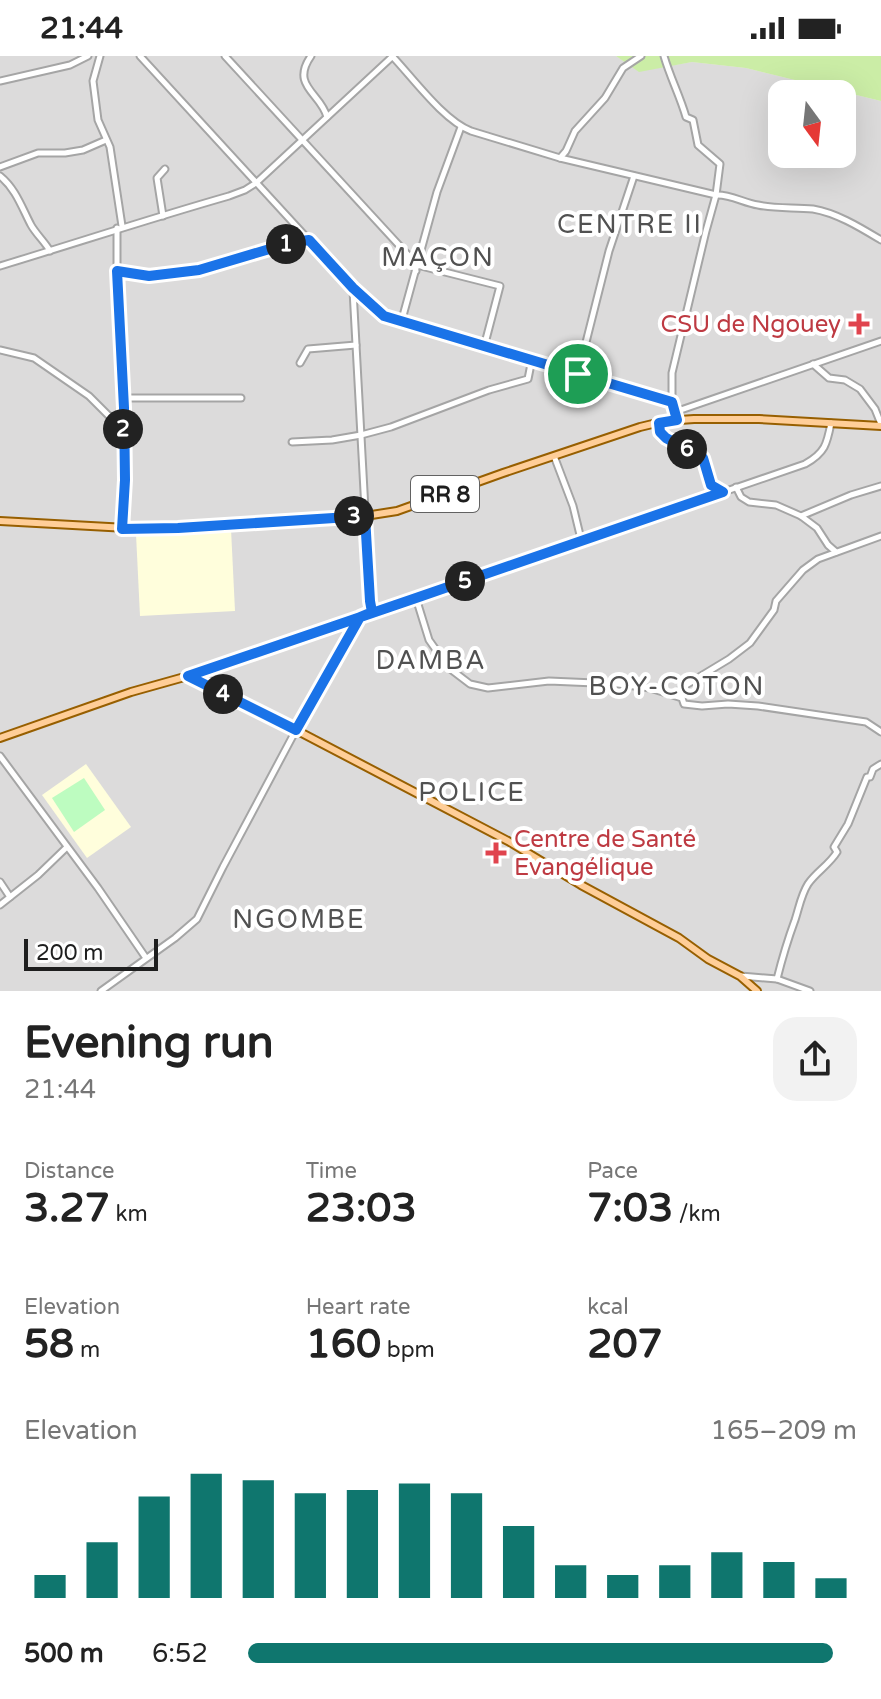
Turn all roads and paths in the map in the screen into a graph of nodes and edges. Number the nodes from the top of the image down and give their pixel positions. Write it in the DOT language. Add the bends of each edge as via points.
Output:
graph roads {
  1 [pos="88,56"];
  2 [pos="100,56"];
  3 [pos="140,56"];
  4 [pos="225,56"];
  5 [pos="311,56"];
  6 [pos="393,56"];
  7 [pos="641,56"];
  8 [pos="664,56"];
  9 [pos="0,81"];
  10 [pos="327,117"];
  11 [pos="461,127"];
  12 [pos="106,140"];
  13 [pos="302,140"];
  14 [pos="560,158"];
  15 [pos="0,167"];
  16 [pos="165,169"];
  17 [pos="0,176"];
  18 [pos="634,176"];
  19 [pos="256,183"];
  20 [pos="716,195"];
  21 [pos="163,216"];
  22 [pos="120,228"];
  23 [pos="309,240"];
  24 [pos="881,240"];
  25 [pos="50,251"];
  26 [pos="0,266"];
  27 [pos="417,268"];
  28 [pos="117,271"];
  29 [pos="353,288"];
  30 [pos="401,323"];
  31 [pos="881,341"];
  32 [pos="356,345"];
  33 [pos="484,347"];
  34 [pos="0,350"];
  35 [pos="532,359"];
  36 [pos="300,363"];
  37 [pos="813,364"];
  38 [pos="578,374"];
  39 [pos="124,398"];
  40 [pos="241,398"];
  41 [pos="672,402"];
  42 [pos="676,416"];
  43 [pos="659,423"];
  44 [pos="831,423"];
  45 [pos="123,425"];
  46 [pos="881,425"];
  47 [pos="361,435"];
  48 [pos="292,442"];
  49 [pos="554,456"];
  50 [pos="881,486"];
  51 [pos="736,487"];
  52 [pos="723,492"];
  53 [pos="365,516"];
  54 [pos="801,516"];
  55 [pos="0,521"];
  56 [pos="122,529"];
  57 [pos="881,536"];
  58 [pos="583,539"];
  59 [pos="836,552"];
  60 [pos="416,598"];
  61 [pos="372,612"];
  62 [pos="360,617"];
  63 [pos="188,676"];
  64 [pos="682,698"];
  65 [pos="296,730"];
  66 [pos="881,732"];
  67 [pos="0,738"];
  68 [pos="0,756"];
  69 [pos="881,764"];
  70 [pos="67,847"];
  71 [pos="0,882"];
  72 [pos="10,897"];
  73 [pos="0,905"];
  74 [pos="146,958"];
  75 [pos="740,976"];
  76 [pos="777,979"];
  77 [pos="101,991"];
  78 [pos="757,991"];
  79 [pos="810,991"];
  1 -- 9 [label="street"];
  2 -- 12 [label="street" via="93,81"];
  3 -- 19 [label="street"];
  4 -- 13 [label="street"];
  5 -- 10 [label="street" via="303,76"];
  6 -- 10 [label="street"];
  6 -- 11 [label="street"];
  7 -- 14 [label="street" via="623,68"];
  8 -- 20 [label="street" via="686,117 693,120 698,145 720,164"];
  10 -- 13 [label="street"];
  11 -- 14 [label="street"];
  11 -- 27 [label="street"];
  12 -- 15 [label="street" via="83,150 38,153"];
  12 -- 22 [label="street"];
  13 -- 19 [label="street"];
  13 -- 27 [label="street"];
  14 -- 18 [label="street"];
  16 -- 21 [label="street" via="157,178"];
  17 -- 25 [label="street"];
  18 -- 20 [label="street"];
  18 -- 38 [label="street"];
  19 -- 21 [label="street"];
  19 -- 23 [label="street"];
  20 -- 24 [label="street" via="816,210"];
  20 -- 41 [label="street" via="672,373"];
  21 -- 22 [label="street"];
  22 -- 25 [label="street"];
  22 -- 28 [label="street"];
  23 -- 28 [label="street" via="199,270 149,276"];
  23 -- 29 [label="street"];
  25 -- 26 [label="street"];
  27 -- 30 [label="street"];
  27 -- 33 [label="street" via="500,286"];
  28 -- 39 [label="street"];
  29 -- 30 [label="street" via="384,316"];
  29 -- 32 [label="street"];
  30 -- 33 [label="street"];
  31 -- 37 [label="street"];
  32 -- 36 [label="street" via="308,349"];
  32 -- 47 [label="street"];
  33 -- 35 [label="street"];
  34 -- 45 [label="street" via="34,358"];
  35 -- 38 [label="street"];
  35 -- 47 [label="street" via="528,379"];
  37 -- 42 [label="street"];
  37 -- 46 [label="street" via="829,378 860,389"];
  38 -- 41 [label="street"];
  39 -- 40 [label="street"];
  39 -- 45 [label="street"];
  41 -- 42 [label="street"];
  42 -- 43 [label="main road, RR 8"];
  42 -- 44 [label="main road, RR 8"];
  43 -- 49 [label="main road, RR 8"];
  43 -- 52 [label="street" via="666,438 703,458 711,485"];
  44 -- 46 [label="main road, RR 8"];
  44 -- 51 [label="street" via="827,444 813,459"];
  45 -- 56 [label="street"];
  47 -- 48 [label="street"];
  47 -- 53 [label="street"];
  49 -- 53 [label="main road, RR 8" via="397,511"];
  49 -- 58 [label="street"];
  50 -- 54 [label="street"];
  51 -- 52 [label="street"];
  51 -- 54 [label="street" via="749,502 776,505"];
  52 -- 58 [label="street"];
  53 -- 56 [label="main road, RR 8"];
  53 -- 61 [label="street"];
  54 -- 59 [label="street"];
  55 -- 56 [label="main road, RR 8"];
  57 -- 59 [label="street"];
  58 -- 60 [label="street"];
  59 -- 64 [label="street" via="803,570 750,643 681,688"];
  60 -- 61 [label="street"];
  60 -- 64 [label="street" via="429,640 449,668 470,684 618,684"];
  61 -- 62 [label="street"];
  62 -- 63 [label="street"];
  62 -- 65 [label="street"];
  63 -- 65 [label="main road"];
  63 -- 67 [label="main road"];
  64 -- 66 [label="street" via="684,704 758,706 866,722"];
  65 -- 74 [label="street" via="197,919"];
  65 -- 75 [label="main road" via="508,841"];
  68 -- 70 [label="street"];
  69 -- 76 [label="street" via="867,777 832,861 808,883"];
  70 -- 72 [label="street"];
  70 -- 74 [label="street"];
  71 -- 72 [label="street"];
  72 -- 73 [label="street"];
  74 -- 77 [label="street"];
  75 -- 76 [label="street"];
  75 -- 78 [label="main road"];
  76 -- 79 [label="street"];
}
